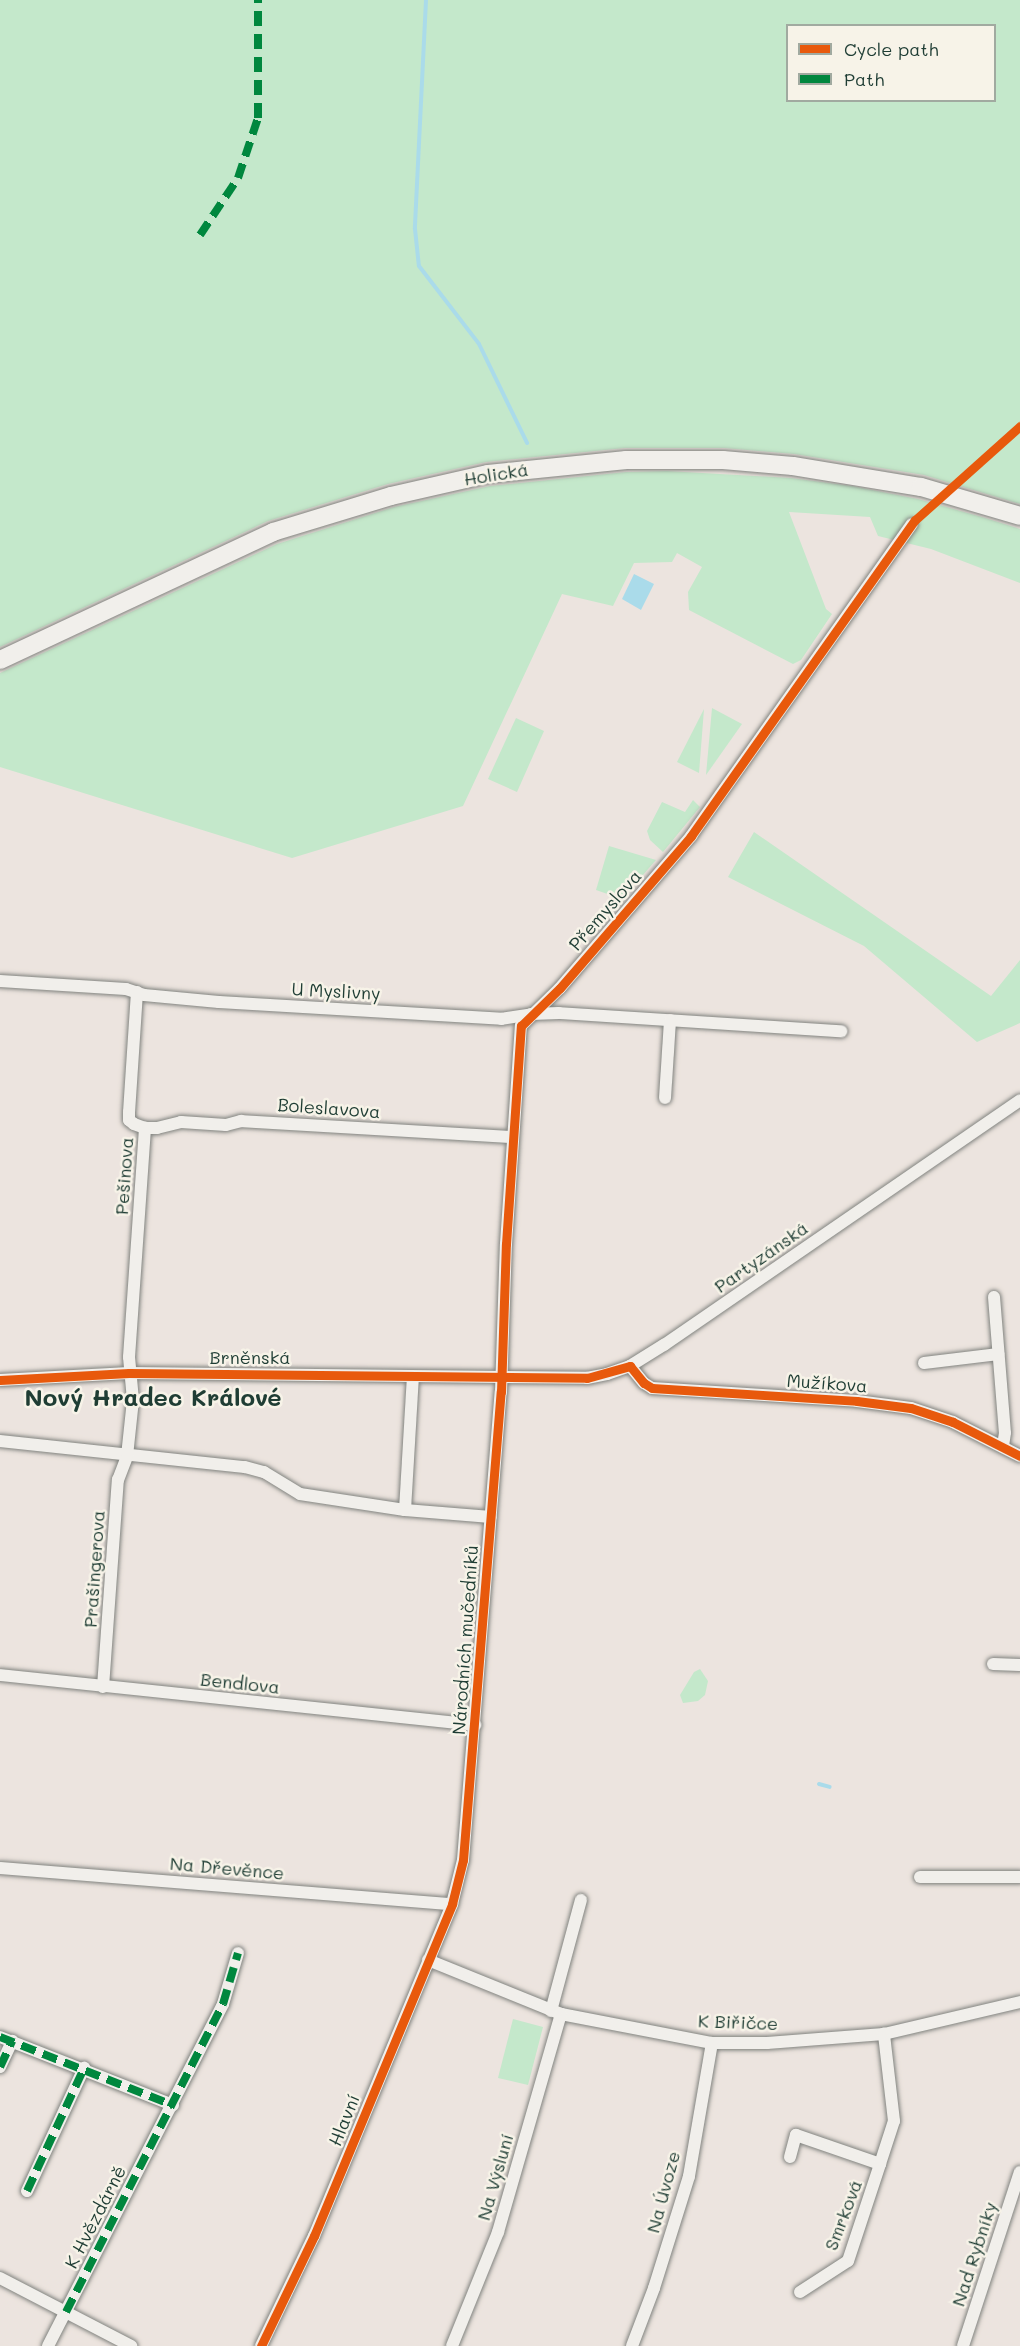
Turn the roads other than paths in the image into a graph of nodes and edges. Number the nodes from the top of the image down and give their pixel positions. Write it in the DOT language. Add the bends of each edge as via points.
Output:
graph roads {
  1 [pos="1020,516"];
  2 [pos="912,524"];
  3 [pos="0,660"];
  4 [pos="0,981"];
  5 [pos="137,992"];
  6 [pos="531,1014"];
  7 [pos="670,1020"];
  8 [pos="841,1031"];
  9 [pos="665,1098"];
  10 [pos="1020,1100"];
  11 [pos="145,1128"];
  12 [pos="513,1137"];
  13 [pos="994,1297"];
  14 [pos="998,1354"];
  15 [pos="924,1363"];
  16 [pos="630,1366"];
  17 [pos="129,1372"];
  18 [pos="413,1377"];
  19 [pos="500,1377"];
  20 [pos="0,1380"];
  21 [pos="0,1441"];
  22 [pos="1003,1446"];
  23 [pos="127,1456"];
  24 [pos="1020,1456"];
  25 [pos="405,1510"];
  26 [pos="491,1517"];
  27 [pos="993,1664"];
  28 [pos="1020,1665"];
  29 [pos="0,1675"];
  30 [pos="103,1687"];
  31 [pos="476,1725"];
  32 [pos="0,1868"];
  33 [pos="920,1877"];
  34 [pos="1020,1877"];
  35 [pos="581,1900"];
  36 [pos="452,1904"];
  37 [pos="238,1953"];
  38 [pos="428,1960"];
  39 [pos="1020,2002"];
  40 [pos="556,2013"];
  41 [pos="884,2034"];
  42 [pos="0,2037"];
  43 [pos="12,2041"];
  44 [pos="712,2043"];
  45 [pos="0,2067"];
  46 [pos="84,2068"];
  47 [pos="173,2105"];
  48 [pos="790,2157"];
  49 [pos="880,2164"];
  50 [pos="1020,2172"];
  51 [pos="27,2191"];
  52 [pos="0,2278"];
  53 [pos="800,2292"];
  54 [pos="66,2312"];
  55 [pos="48,2346"];
  56 [pos="131,2346"];
  57 [pos="261,2346"];
  58 [pos="452,2346"];
  59 [pos="632,2346"];
  60 [pos="963,2346"];
  1 -- 3 [label="main road, Holická" via="921,487 793,466 735,461 626,460 488,474 391,496 273,532"];
  2 -- 6 [label="street, Přemyslova" via="692,836 560,988"];
  4 -- 5 [label="street, U Myslivny"];
  5 -- 6 [label="street, U Myslivny" via="219,1002 501,1019"];
  5 -- 11 [label="street, Pešinova" via="129,1120"];
  6 -- 7 [label="street, U Myslivny"];
  6 -- 12 [label="street, Přemyslova" via="521,1026 519,1036"];
  7 -- 8 [label="street, U Myslivny"];
  7 -- 9 [label="street"];
  10 -- 16 [label="street, Partyzánská"];
  11 -- 12 [label="street, Boleslavova" via="181,1122 226,1125 241,1121"];
  11 -- 17 [label="street, Pešinova"];
  12 -- 19 [label="street, Přemyslova"];
  13 -- 14 [label="street"];
  14 -- 15 [label="street"];
  14 -- 22 [label="street"];
  16 -- 19 [label="street, Partyzánská" via="587,1378"];
  16 -- 22 [label="street, Mužíkova" via="652,1388 911,1408 953,1422"];
  17 -- 18 [label="street, Brněnská"];
  17 -- 20 [label="street, Brněnská"];
  17 -- 23 [label="street, Pešinova" via="133,1400"];
  18 -- 19 [label="street, Brněnská"];
  18 -- 25 [label="street"];
  19 -- 26 [label="street, Národních mučedníků"];
  21 -- 23 [label="street"];
  22 -- 24 [label="street, Mužíkova"];
  23 -- 25 [label="street" via="245,1467 264,1472 300,1494"];
  23 -- 30 [label="street, Prašingerova" via="118,1480"];
  25 -- 26 [label="street"];
  26 -- 31 [label="street, Národních mučedníků"];
  27 -- 28 [label="street"];
  29 -- 30 [label="street, Bendlova"];
  30 -- 31 [label="street, Bendlova"];
  31 -- 36 [label="street, Národních mučedníků" via="463,1860"];
  32 -- 36 [label="street, Na Dřevěnce"];
  33 -- 34 [label="street"];
  35 -- 40 [label="street, Na Výsluní"];
  36 -- 38 [label="street, Hlavní"];
  37 -- 47 [label="street, K Hvězdárně" via="223,2004"];
  38 -- 40 [label="street, K Biřičce"];
  38 -- 57 [label="street, Hlavní" via="314,2236"];
  39 -- 41 [label="street, K Biřičce"];
  40 -- 44 [label="street, K Biřičce"];
  40 -- 58 [label="street, Na Výsluní" via="498,2232"];
  41 -- 44 [label="street, K Biřičce"];
  41 -- 49 [label="street, Smrková" via="894,2121"];
  42 -- 43 [label="street"];
  43 -- 45 [label="street"];
  43 -- 46 [label="street"];
  44 -- 59 [label="street, Na Úvoze" via="689,2176"];
  46 -- 47 [label="street"];
  46 -- 51 [label="street"];
  47 -- 54 [label="street, K Hvězdárně"];
  48 -- 49 [label="street, Smrková" via="796,2135"];
  49 -- 53 [label="street, Smrková" via="848,2261"];
  50 -- 60 [label="street, Nad Rybníky"];
  52 -- 54 [label="street"];
  54 -- 55 [label="street, K Hvězdárně"];
  54 -- 56 [label="street"];
}
